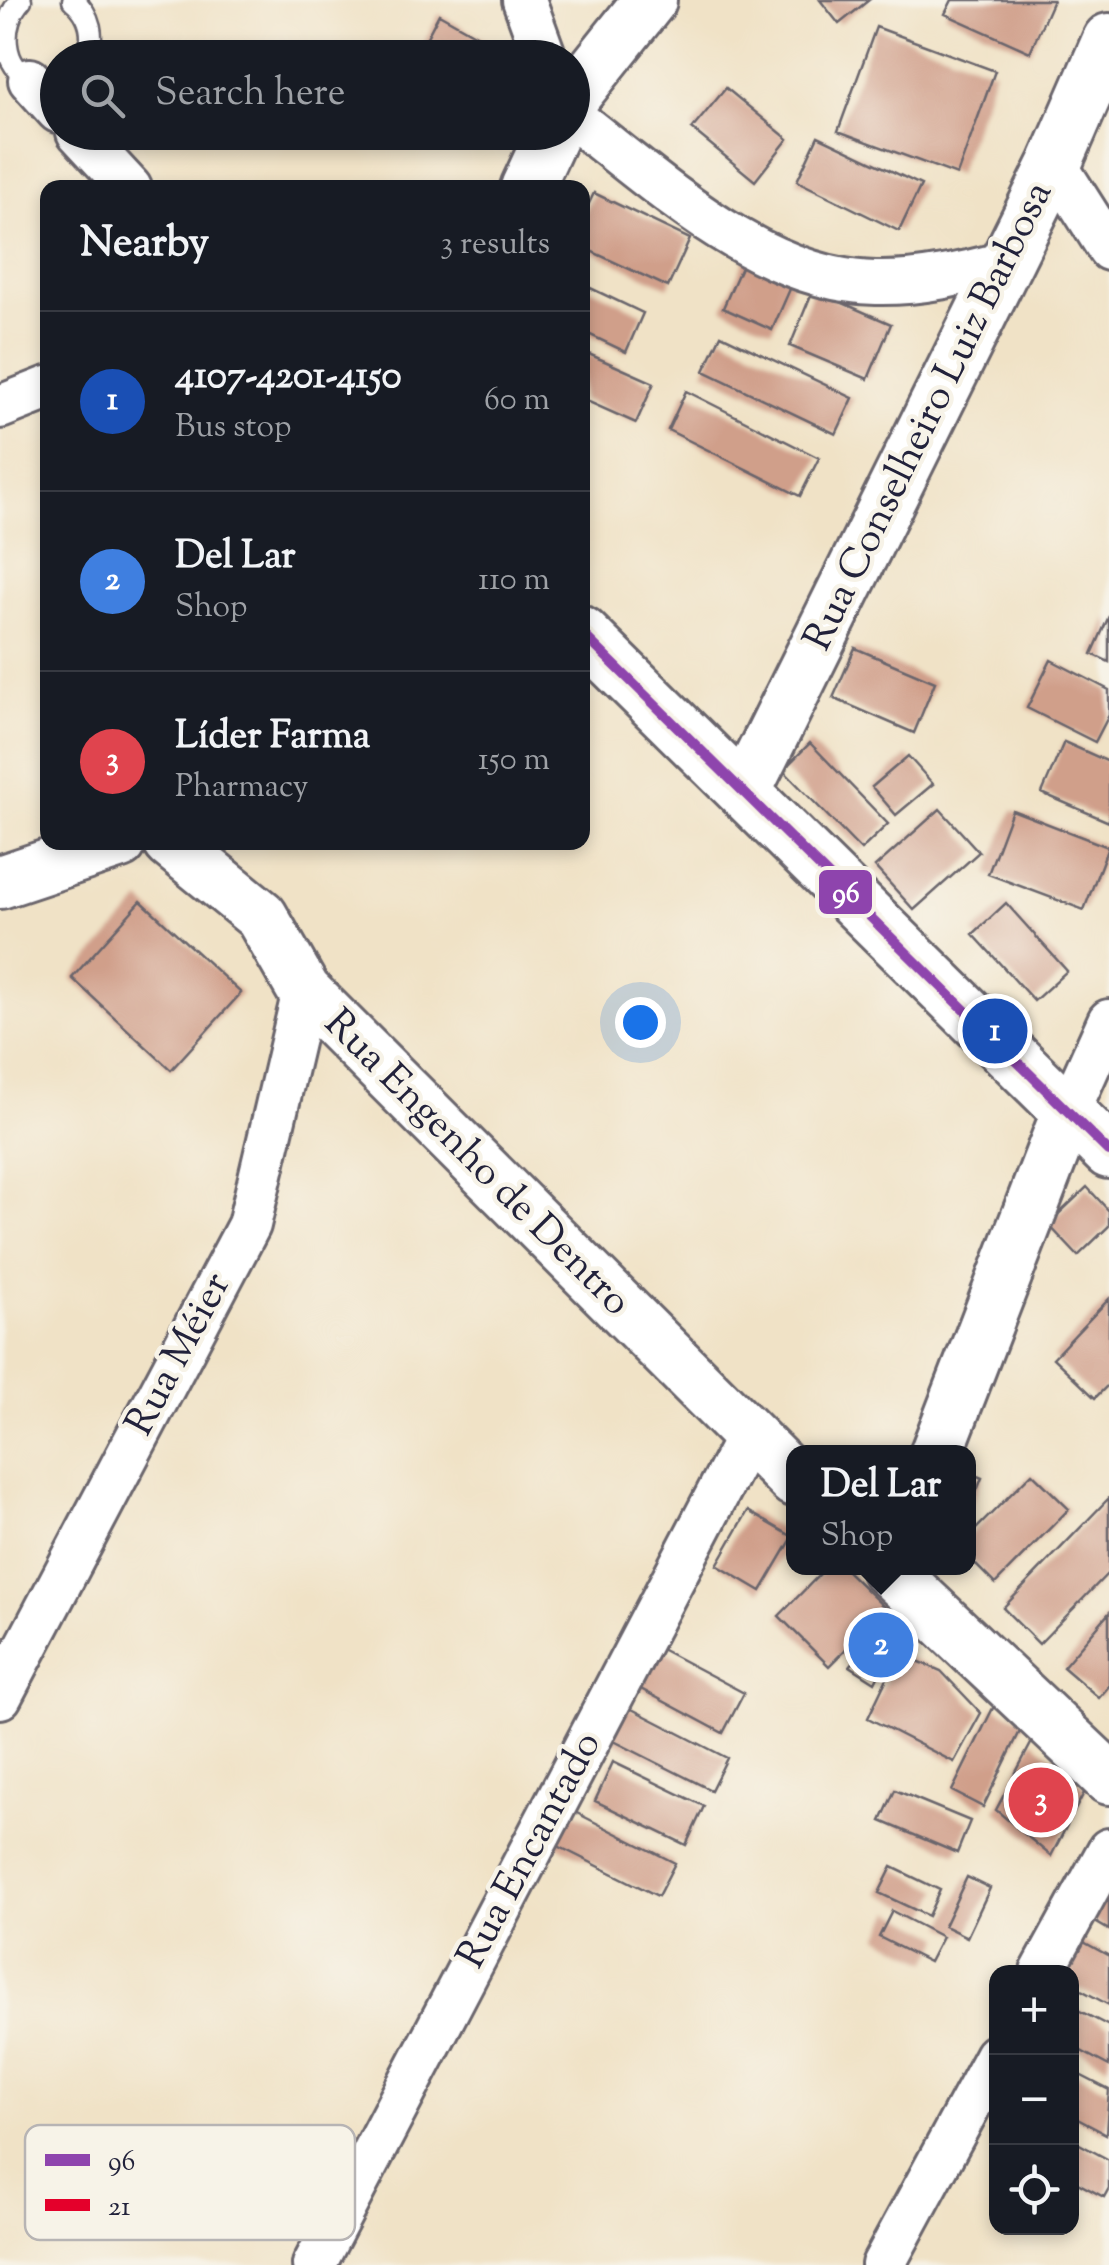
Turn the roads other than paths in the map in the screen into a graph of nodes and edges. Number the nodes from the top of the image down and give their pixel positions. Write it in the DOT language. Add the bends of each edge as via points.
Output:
graph roads {
  1 [pos="21,0"];
  2 [pos="72,0"];
  3 [pos="524,0"];
  4 [pos="650,0"];
  5 [pos="2,20"];
  6 [pos="91,40"];
  7 [pos="538,40"];
  8 [pos="1109,40"];
  9 [pos="590,75"];
  10 [pos="40,91"];
  11 [pos="590,131"];
  12 [pos="96,150"];
  13 [pos="545,150"];
  14 [pos="1055,164"];
  15 [pos="123,180"];
  16 [pos="531,180"];
  17 [pos="1109,249"];
  18 [pos="1004,263"];
  19 [pos="40,391"];
  20 [pos="0,407"];
  21 [pos="590,641"];
  22 [pos="744,792"];
  23 [pos="96,850"];
  24 [pos="192,850"];
  25 [pos="226,862"];
  26 [pos="0,882"];
  27 [pos="304,991"];
  28 [pos="1109,1021"];
  29 [pos="1069,1110"];
  30 [pos="1109,1152"];
  31 [pos="748,1436"];
  32 [pos="940,1445"];
  33 [pos="786,1472"];
  34 [pos="896,1575"];
  35 [pos="0,1697"];
  36 [pos="1109,1778"];
  37 [pos="1109,1850"];
  38 [pos="1046,1965"];
  39 [pos="989,2069"];
  40 [pos="355,2187"];
  41 [pos="327,2240"];
  42 [pos="314,2265"];
  43 [pos="883,2265"];
  1 -- 5 [label="lane"];
  2 -- 6 [label="lane" via="88,18"];
  3 -- 7 [label="street"];
  4 -- 9 [label="street"];
  5 -- 10 [label="lane" via="5,55"];
  8 -- 14 [label="street, Rua Conselheiro Luiz Barbosa"];
  11 -- 18 [label="street" via="715,228 769,255 873,284 932,281"];
  12 -- 15 [label="street"];
  13 -- 16 [label="street"];
  14 -- 17 [label="street"];
  14 -- 18 [label="street, Rua Conselheiro Luiz Barbosa"];
  18 -- 22 [label="street, Rua Conselheiro Luiz Barbosa"];
  19 -- 20 [label="street"];
  21 -- 22 [label="street"];
  22 -- 29 [label="street"];
  23 -- 26 [label="street"];
  24 -- 25 [label="street, Rua Engenho de Dentro"];
  25 -- 27 [label="street, Rua Engenho de Dentro"];
  27 -- 31 [label="street, Rua Engenho de Dentro"];
  27 -- 35 [label="street, Rua Méier" via="248,1225"];
  28 -- 29 [label="street"];
  29 -- 30 [label="street"];
  29 -- 32 [label="street"];
  31 -- 33 [label="street, Rua Engenho de Dentro"];
  31 -- 40 [label="street, Rua Encantado"];
  34 -- 36 [label="street"];
  37 -- 38 [label="street"];
  39 -- 43 [label="street"];
  41 -- 42 [label="street, Rua Encantado"];
}
